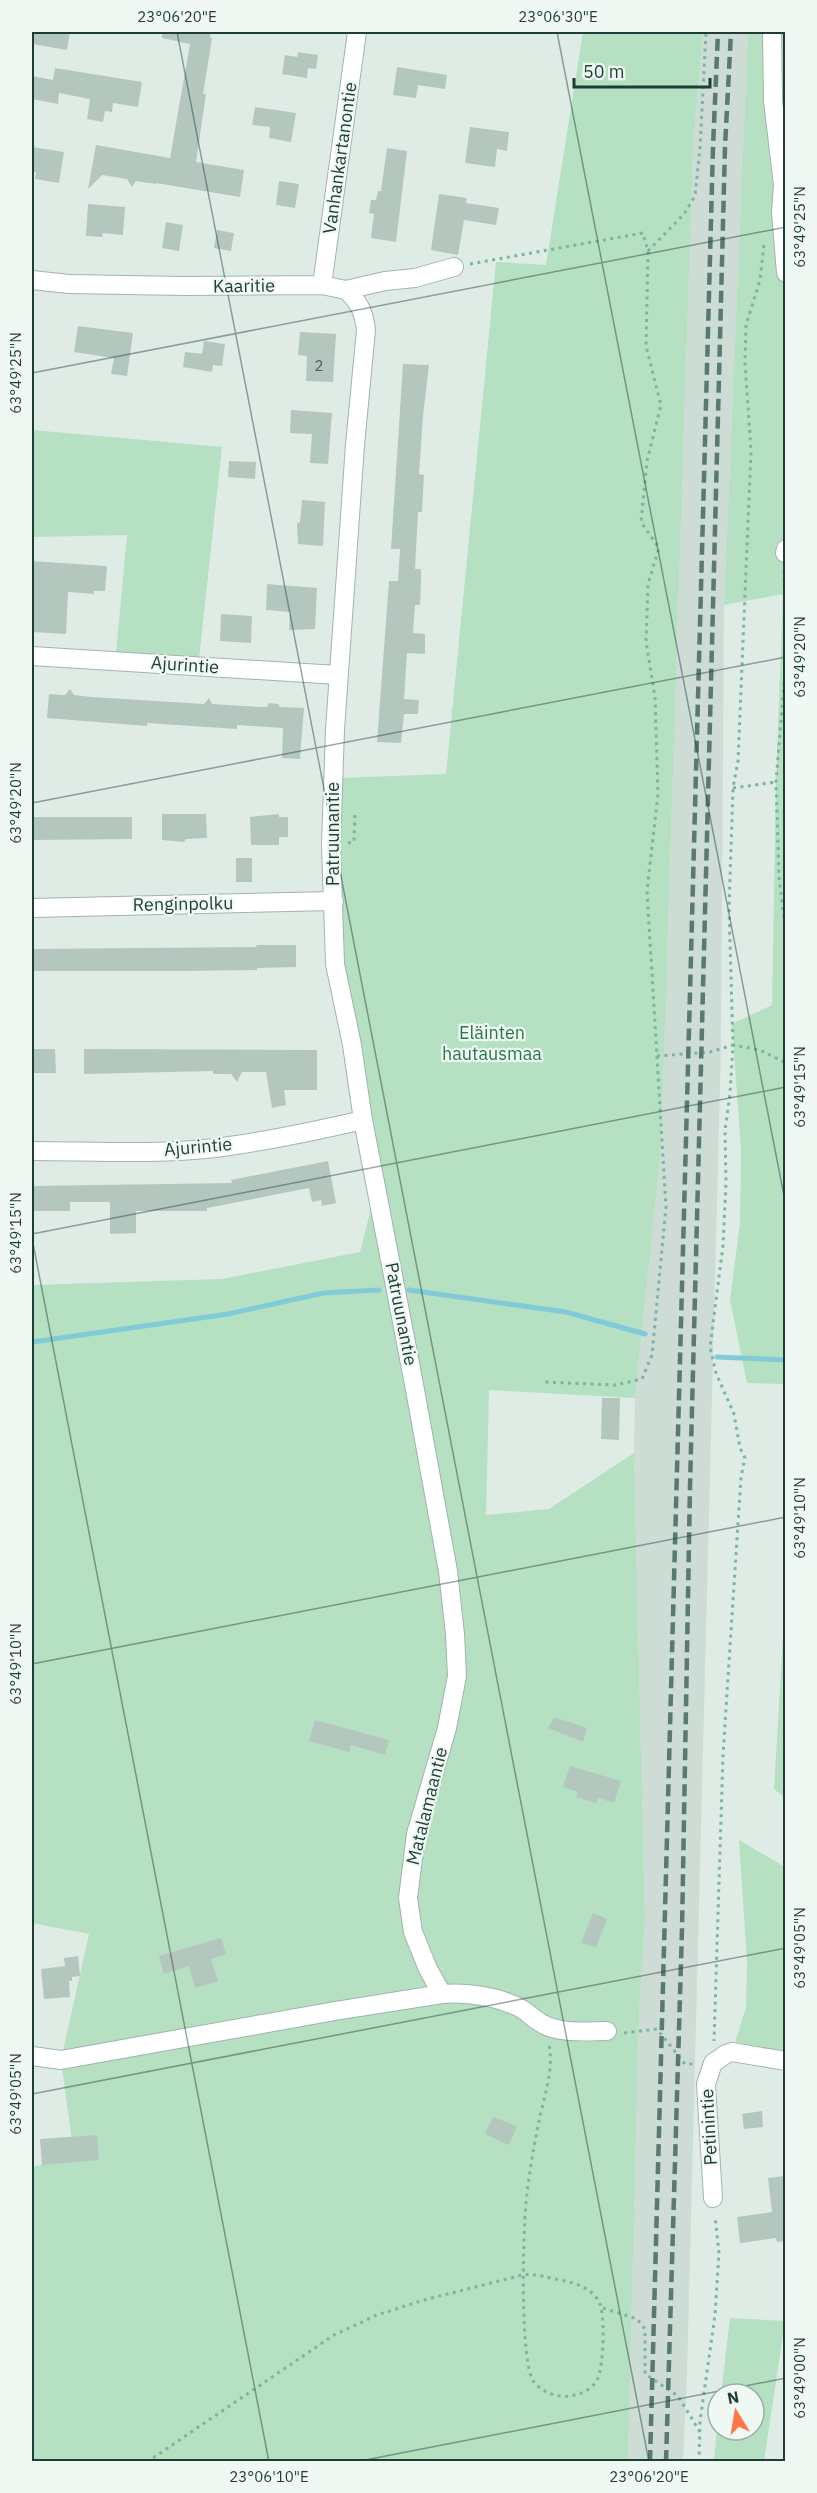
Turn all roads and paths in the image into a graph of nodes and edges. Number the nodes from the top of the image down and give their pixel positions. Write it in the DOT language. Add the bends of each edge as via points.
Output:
graph roads {
  1 [pos="357,32"];
  2 [pos="706,32"];
  3 [pos="772,32"];
  4 [pos="765,237"];
  5 [pos="648,251"];
  6 [pos="454,267"];
  7 [pos="786,273"];
  8 [pos="32,280"];
  9 [pos="322,285"];
  10 [pos="346,290"];
  11 [pos="785,551"];
  12 [pos="784,593"];
  13 [pos="32,656"];
  14 [pos="338,675"];
  15 [pos="776,782"];
  16 [pos="733,788"];
  17 [pos="334,901"];
  18 [pos="32,908"];
  19 [pos="786,934"];
  20 [pos="733,1045"];
  21 [pos="657,1056"];
  22 [pos="786,1063"];
  23 [pos="363,1120"];
  24 [pos="32,1151"];
  25 [pos="413,1378"];
  26 [pos="543,1382"];
  27 [pos="442,1994"];
  28 [pos="543,2025"];
  29 [pos="613,2032"];
  30 [pos="32,2056"];
  31 [pos="716,2060"];
  32 [pos="786,2061"];
  33 [pos="713,2198"];
  34 [pos="525,2273"];
  35 [pos="603,2308"];
  36 [pos="700,2432"];
  37 [pos="147,2462"];
  38 [pos="699,2462"];
  1 -- 9 [label="street, Vanhankartanontie"];
  2 -- 5 [label="path" via="695,196 684,214"];
  3 -- 7 [label="street" via="772,100 783,185"];
  4 -- 16 [label="path" via="760,280 746,325 750,492 738,761"];
  5 -- 6 [label="path" via="643,233"];
  5 -- 21 [label="path" via="646,346 661,405 647,461 641,522 658,548 648,584 646,642 655,697 658,794 647,891"];
  6 -- 10 [label="street, Kaaritie"];
  8 -- 9 [label="street, Kaaritie" via="184,286"];
  9 -- 10 [label="street, Kaaritie"];
  10 -- 14 [label="street, Patruunantie" via="357,299 365,315 366,330"];
  11 -- 12 [label="path"];
  12 -- 15 [label="path" via="784,673"];
  13 -- 14 [label="street, Ajurintie"];
  14 -- 17 [label="street, Patruunantie"];
  15 -- 16 [label="path"];
  15 -- 19 [label="path" via="779,877"];
  16 -- 20 [label="path" via="729,948"];
  17 -- 18 [label="street, Renginpolku"];
  17 -- 23 [label="street, Patruunantie" via="335,964"];
  20 -- 21 [label="path" via="710,1052"];
  20 -- 22 [label="path" via="760,1050"];
  20 -- 31 [label="path" via="725,1130 723,1246 710,1347 745,1458 723,1755"];
  21 -- 26 [label="path" via="666,1207 652,1355 642,1379 615,1385"];
  23 -- 24 [label="street, Ajurintie" via="214,1148"];
  23 -- 25 [label="street, Patruunantie"];
  25 -- 27 [label="street, Matalamaantie" via="456,1634 457,1676 447,1728 416,1834 408,1898 413,1932"];
  27 -- 28 [label="street" via="495,1999 516,2006"];
  27 -- 30 [label="street" via="61,2060"];
  28 -- 29 [label="street" via="576,2032"];
  28 -- 34 [label="path" via="550,2049 549,2078 526,2196"];
  29 -- 31 [label="path" via="657,2029 685,2064"];
  31 -- 32 [label="street" via="732,2052"];
  31 -- 33 [label="street, Petinintie" via="706,2084"];
  33 -- 36 [label="path" via="719,2253 716,2315"];
  34 -- 35 [label="path" via="570,2281 587,2289"];
  34 -- 35 [label="path" via="529,2370 534,2383 547,2392 573,2396 588,2390 597,2380"];
  34 -- 37 [label="path" via="377,2315 334,2335"];
  35 -- 36 [label="path" via="637,2319 645,2329 645,2374 678,2396"];
  36 -- 38 [label="path"];
}
